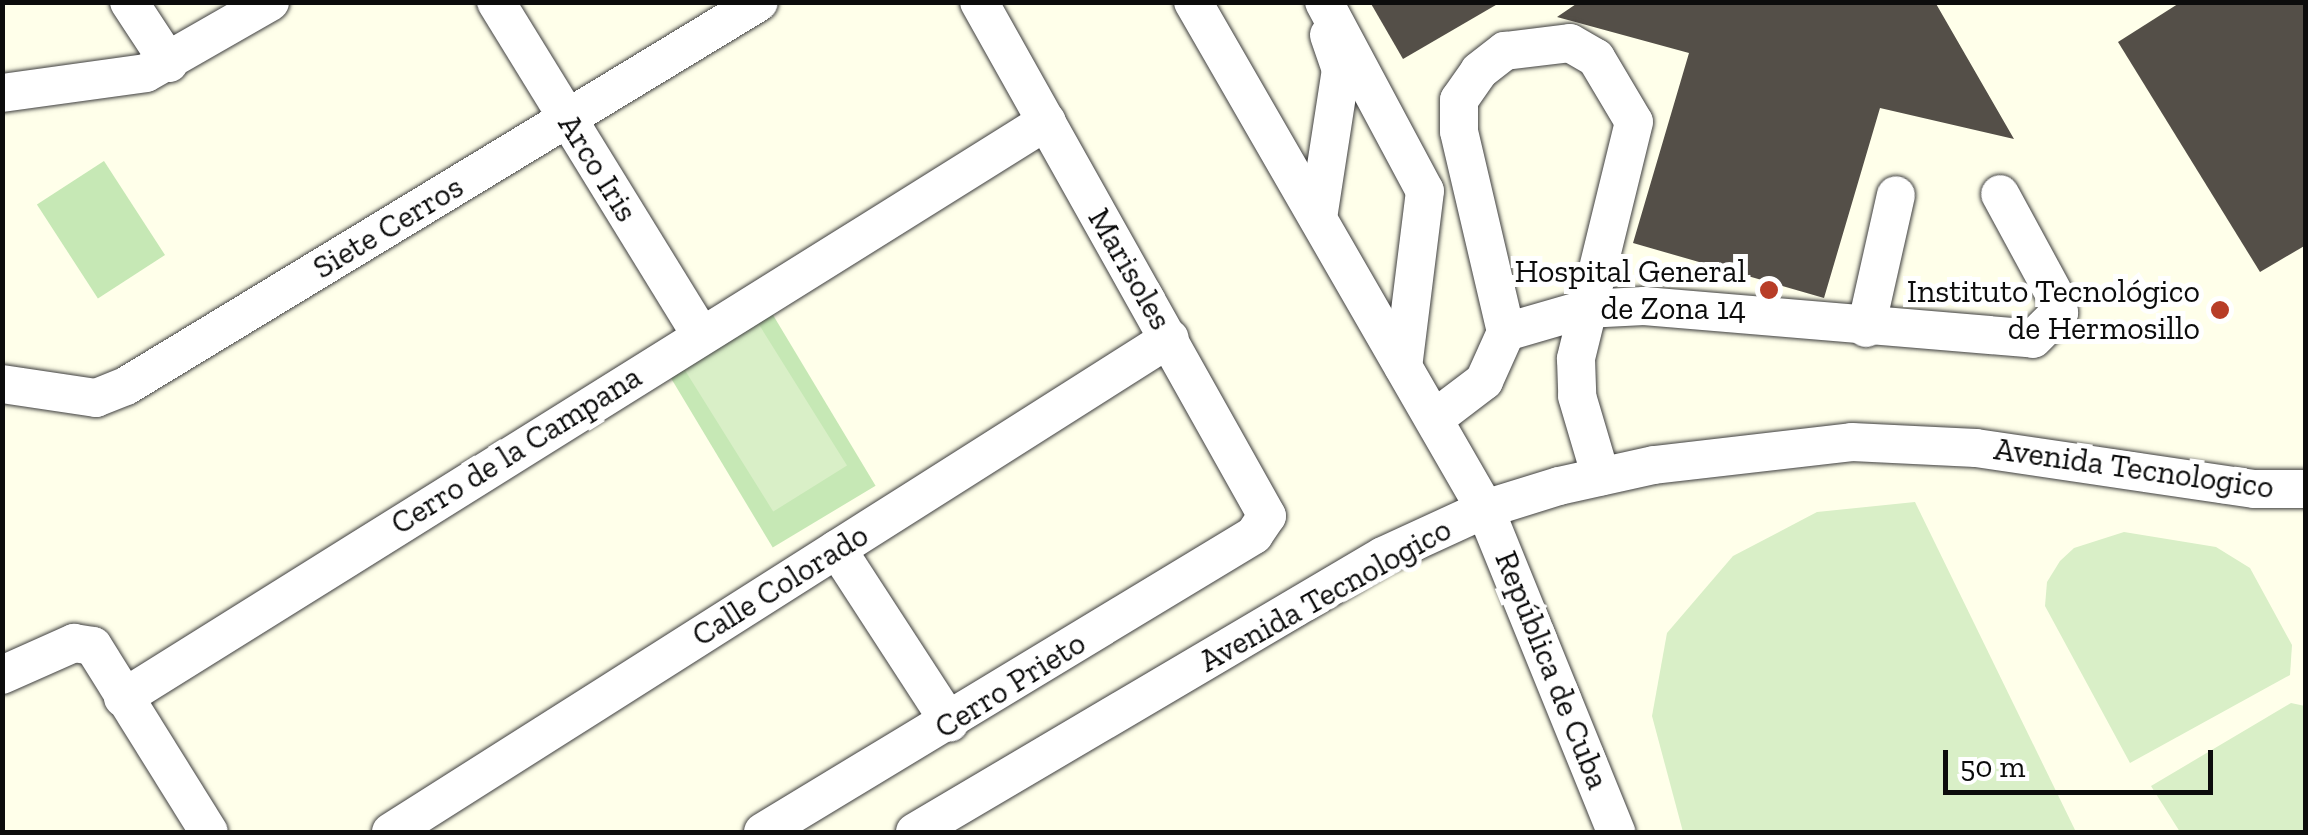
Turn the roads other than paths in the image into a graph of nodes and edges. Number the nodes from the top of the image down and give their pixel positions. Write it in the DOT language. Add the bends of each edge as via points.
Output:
graph roads {
  1 [pos="128,2"];
  2 [pos="270,2"];
  3 [pos="496,2"];
  4 [pos="759,2"];
  5 [pos="979,2"];
  6 [pos="1193,2"];
  7 [pos="1311,2"];
  8 [pos="1324,2"];
  9 [pos="169,63"];
  10 [pos="2,94"];
  11 [pos="568,119"];
  12 [pos="1047,122"];
  13 [pos="2000,194"];
  14 [pos="1896,195"];
  15 [pos="1318,218"];
  16 [pos="1585,310"];
  17 [pos="1866,328"];
  18 [pos="1506,332"];
  19 [pos="700,333"];
  20 [pos="1170,338"];
  21 [pos="1404,367"];
  22 [pos="2,384"];
  23 [pos="1434,419"];
  24 [pos="1601,477"];
  25 [pos="2306,489"];
  26 [pos="1486,509"];
  27 [pos="1254,535"];
  28 [pos="837,548"];
  29 [pos="2,676"];
  30 [pos="123,698"];
  31 [pos="950,723"];
  32 [pos="209,832"];
  33 [pos="392,832"];
  34 [pos="764,832"];
  35 [pos="915,832"];
  36 [pos="1616,832"];
  1 -- 9 [label="street"];
  2 -- 9 [label="street"];
  3 -- 11 [label="street, Arco Iris"];
  4 -- 11 [label="street, Siete Cerros"];
  5 -- 12 [label="street, Marisoles"];
  6 -- 15 [label="street, República de Cuba"];
  7 -- 15 [label="street" via="1341,70"];
  8 -- 21 [label="street" via="1425,190"];
  9 -- 10 [label="street" via="124,80"];
  11 -- 19 [label="street, Arco Iris"];
  11 -- 22 [label="street, Siete Cerros" via="126,386 96,398"];
  12 -- 19 [label="street, Cerro de la Campana"];
  12 -- 20 [label="street, Marisoles"];
  13 -- 17 [label="street" via="2056,297 2059,314 2050,328 2011,340"];
  14 -- 17 [label="street"];
  15 -- 21 [label="street, República de Cuba"];
  16 -- 17 [label="street" via="1644,306"];
  16 -- 18 [label="street"];
  16 -- 18 [label="street" via="1631,154 1634,122 1596,58 1570,43 1537,42 1506,51 1479,71 1459,100 1458,131"];
  16 -- 24 [label="street" via="1577,396"];
  18 -- 23 [label="street" via="1484,382"];
  19 -- 30 [label="street, Cerro de la Campana"];
  20 -- 27 [label="street, Marisoles" via="1260,494 1267,516"];
  20 -- 28 [label="street, Calle Colorado"];
  21 -- 23 [label="street, República de Cuba"];
  23 -- 26 [label="street, República de Cuba"];
  24 -- 25 [label="street, Avenida Tecnologico" via="1852,442 1976,448 2254,490"];
  24 -- 26 [label="street, Avenida Tecnologico"];
  26 -- 35 [label="street, Avenida Tecnologico" via="1383,556"];
  26 -- 36 [label="street, República de Cuba"];
  27 -- 31 [label="street, Cerro Prieto"];
  28 -- 31 [label="street"];
  28 -- 33 [label="street, Calle Colorado"];
  29 -- 30 [label="street" via="83,641"];
  30 -- 32 [label="street"];
  31 -- 34 [label="street, Cerro Prieto"];
}
